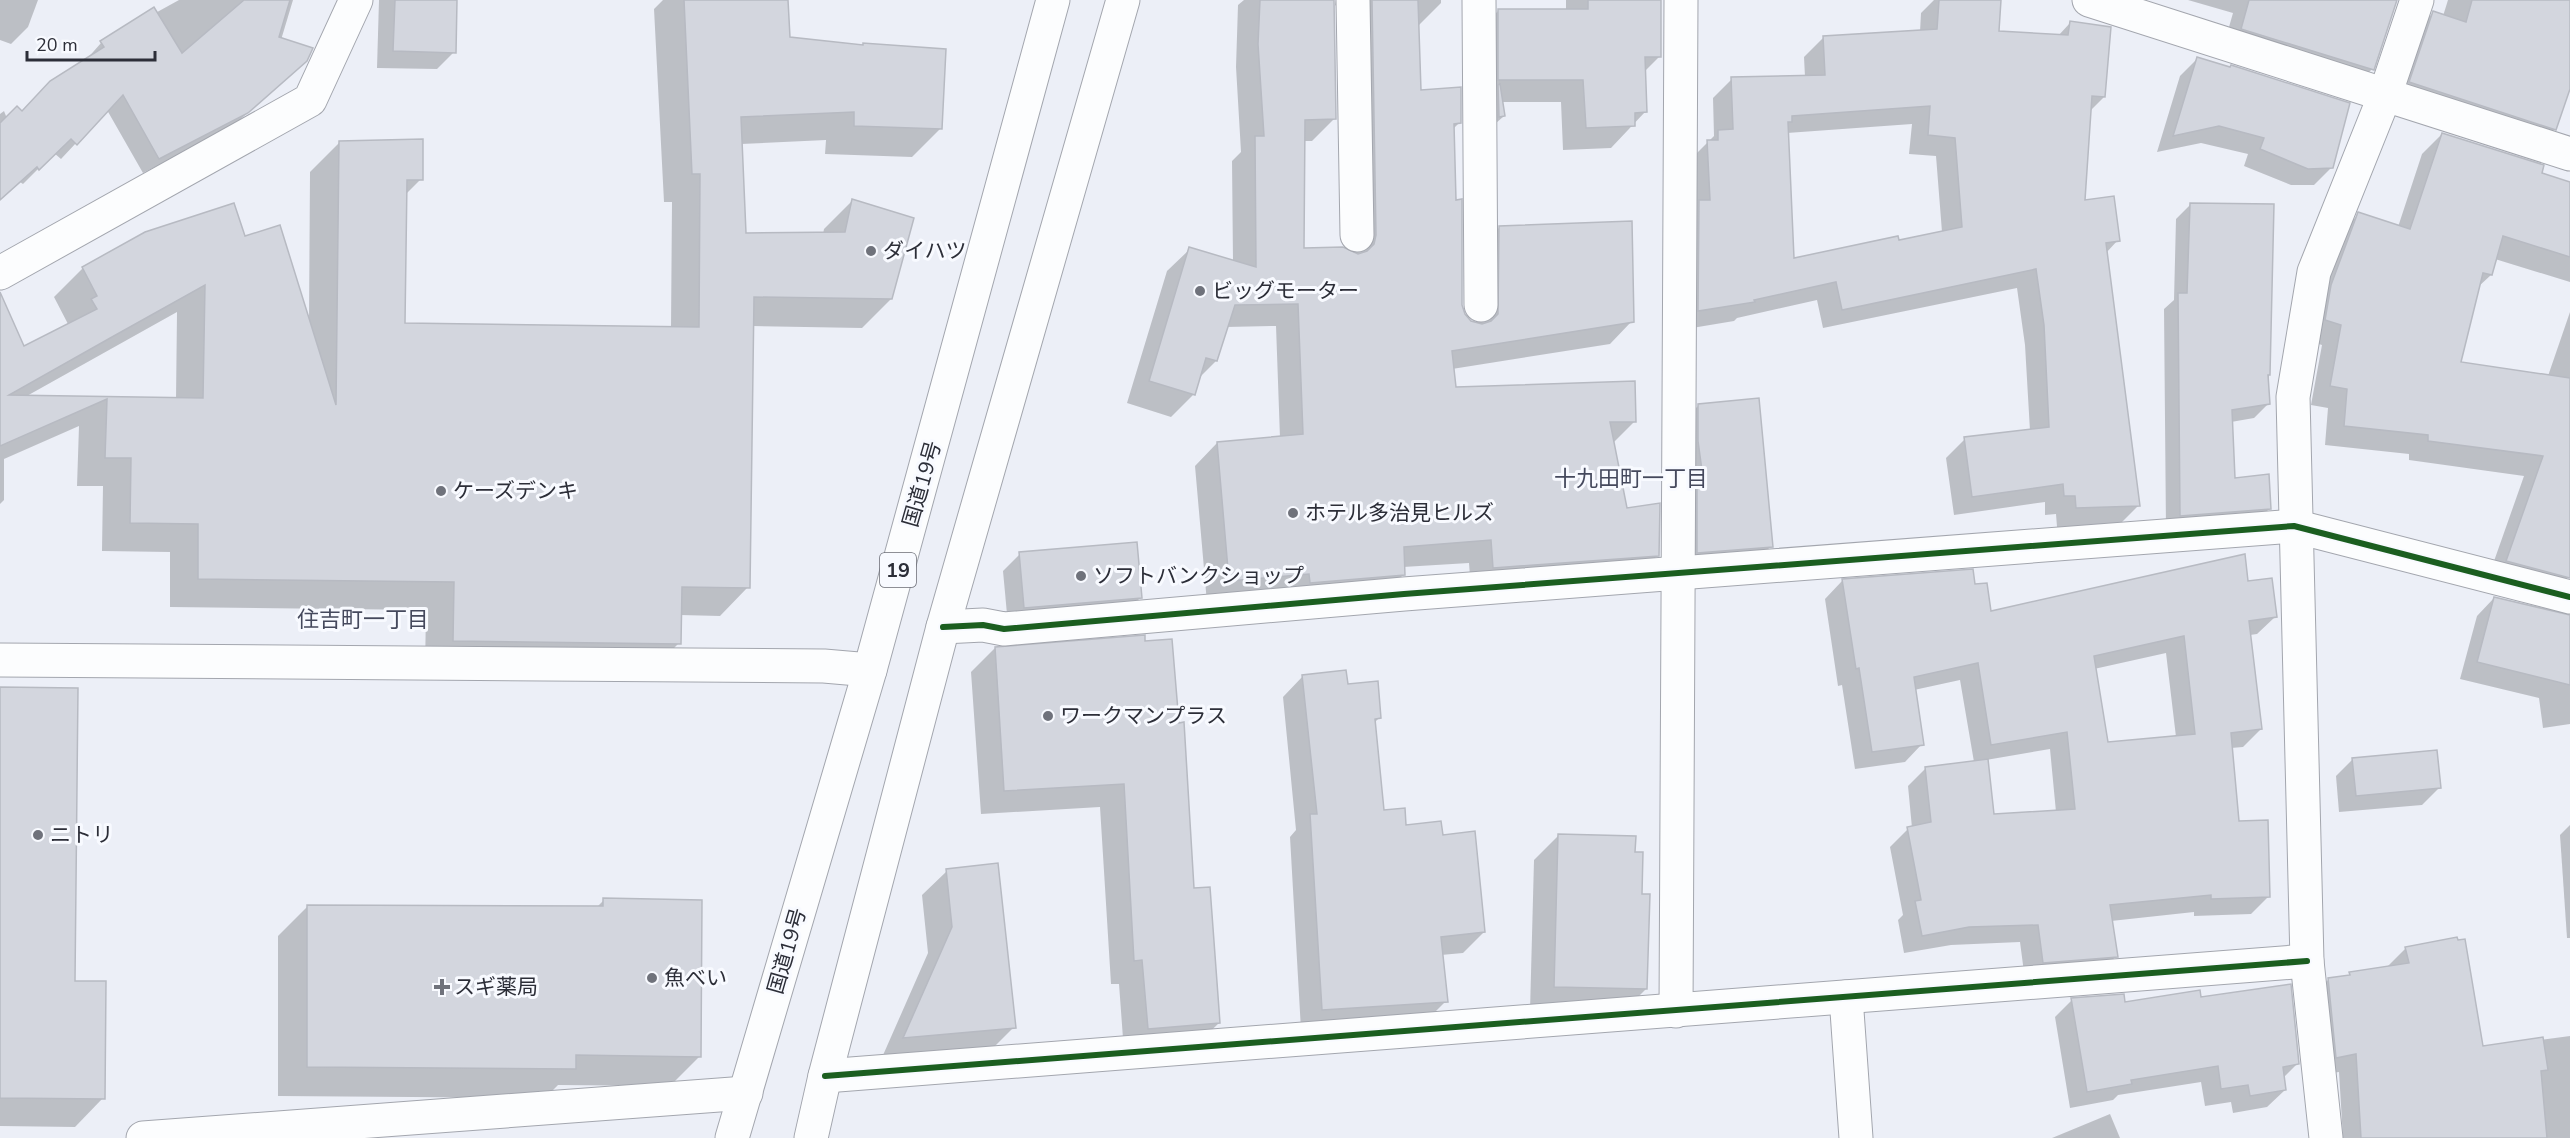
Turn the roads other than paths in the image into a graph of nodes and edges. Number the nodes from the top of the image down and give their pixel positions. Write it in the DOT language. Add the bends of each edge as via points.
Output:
graph roads {
  1 [pos="356,0"];
  2 [pos="1053,0"];
  3 [pos="1123,0"];
  4 [pos="1353,0"];
  5 [pos="1479,0"];
  6 [pos="1681,0"];
  7 [pos="2089,0"];
  8 [pos="2417,0"];
  9 [pos="2385,95"];
  10 [pos="2570,154"];
  11 [pos="1357,235"];
  12 [pos="0,273"];
  13 [pos="1481,305"];
  14 [pos="2294,526"];
  15 [pos="1677,573"];
  16 [pos="2570,597"];
  17 [pos="944,627"];
  18 [pos="0,660"];
  19 [pos="870,670"];
  20 [pos="2307,961"];
  21 [pos="1846,997"];
  22 [pos="1676,1011"];
  23 [pos="825,1076"];
  24 [pos="746,1093"];
  25 [pos="143,1138"];
  26 [pos="732,1138"];
  27 [pos="811,1138"];
  28 [pos="1856,1138"];
  29 [pos="2326,1138"];
  1 -- 12 [label="main road" via="310,100"];
  2 -- 19 [label="main road, 国道19号 / 19"];
  3 -- 17 [label="main road"];
  4 -- 11 [label="main road"];
  5 -- 13 [label="main road"];
  6 -- 15 [label="main road"];
  7 -- 9 [label="main road"];
  8 -- 9 [label="main road"];
  9 -- 10 [label="main road"];
  9 -- 14 [label="main road" via="2314,272 2293,397"];
  14 -- 15 [label="main road"];
  14 -- 16 [label="main road"];
  14 -- 20 [label="main road"];
  15 -- 17 [label="main road" via="1004,629 983,625"];
  15 -- 22 [label="main road"];
  17 -- 23 [label="main road"];
  18 -- 19 [label="main road" via="812,666"];
  19 -- 24 [label="main road, 国道19号 / 19"];
  20 -- 21 [label="main road"];
  20 -- 29 [label="main road"];
  21 -- 22 [label="main road"];
  21 -- 28 [label="main road"];
  22 -- 23 [label="main road"];
  23 -- 27 [label="main road"];
  24 -- 25 [label="main road"];
  24 -- 26 [label="main road, 国道19号 / 19"];
}
